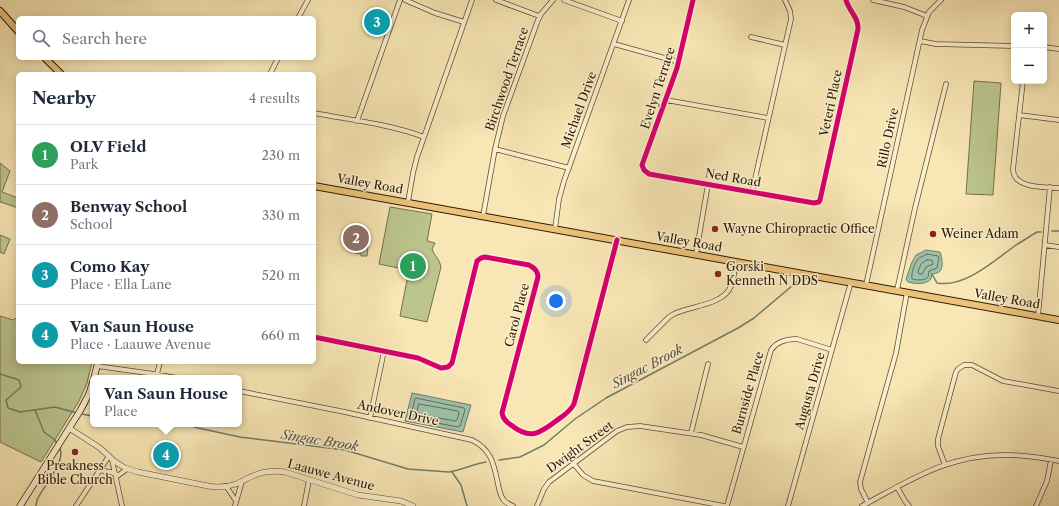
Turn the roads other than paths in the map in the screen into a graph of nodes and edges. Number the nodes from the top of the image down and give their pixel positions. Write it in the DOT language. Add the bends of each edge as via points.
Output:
graph roads {
  1 [pos="308,0"];
  2 [pos="400,0"];
  3 [pos="405,0"];
  4 [pos="472,0"];
  5 [pos="496,0"];
  6 [pos="553,0"];
  7 [pos="564,0"];
  8 [pos="629,0"];
  9 [pos="693,0"];
  10 [pos="785,0"];
  11 [pos="846,0"];
  12 [pos="873,0"];
  13 [pos="940,0"];
  14 [pos="0,11"];
  15 [pos="299,16"];
  16 [pos="539,16"];
  17 [pos="928,16"];
  18 [pos="622,20"];
  19 [pos="464,22"];
  20 [pos="16,29"];
  21 [pos="751,37"];
  22 [pos="920,40"];
  23 [pos="614,44"];
  24 [pos="785,45"];
  25 [pos="1011,46"];
  26 [pos="1047,47"];
  27 [pos="1059,49"];
  28 [pos="47,60"];
  29 [pos="277,60"];
  30 [pos="679,62"];
  31 [pos="59,72"];
  32 [pos="271,72"];
  33 [pos="946,84"];
  34 [pos="1023,84"];
  35 [pos="666,100"];
  36 [pos="316,113"];
  37 [pos="1019,115"];
  38 [pos="768,118"];
  39 [pos="1059,120"];
  40 [pos="357,121"];
  41 [pos="424,137"];
  42 [pos="495,149"];
  43 [pos="569,168"];
  44 [pos="654,174"];
  45 [pos="708,184"];
  46 [pos="316,186"];
  47 [pos="1050,187"];
  48 [pos="1059,188"];
  49 [pos="752,192"];
  50 [pos="408,202"];
  51 [pos="809,202"];
  52 [pos="483,216"];
  53 [pos="554,229"];
  54 [pos="617,240"];
  55 [pos="1045,244"];
  56 [pos="1059,247"];
  57 [pos="696,254"];
  58 [pos="736,261"];
  59 [pos="851,282"];
  60 [pos="866,285"];
  61 [pos="897,290"];
  62 [pos="907,292"];
  63 [pos="1038,316"];
  64 [pos="1059,320"];
  65 [pos="316,337"];
  66 [pos="646,340"];
  67 [pos="832,350"];
  68 [pos="384,351"];
  69 [pos="98,364"];
  70 [pos="160,364"];
  71 [pos="708,364"];
  72 [pos="157,374"];
  73 [pos="95,375"];
  74 [pos="162,375"];
  75 [pos="90,391"];
  76 [pos="1059,391"];
  77 [pos="242,392"];
  78 [pos="370,418"];
  79 [pos="69,428"];
  80 [pos="691,433"];
  81 [pos="743,447"];
  82 [pos="110,457"];
  83 [pos="1051,460"];
  84 [pos="1059,461"];
  85 [pos="573,463"];
  86 [pos="944,465"];
  87 [pos="127,469"];
  88 [pos="99,470"];
  89 [pos="116,476"];
  90 [pos="309,480"];
  91 [pos="242,481"];
  92 [pos="226,486"];
  93 [pos="897,487"];
  94 [pos="868,503"];
  95 [pos="235,504"];
  96 [pos="20,506"];
  97 [pos="76,506"];
  98 [pos="122,506"];
  99 [pos="304,506"];
  100 [pos="413,506"];
  101 [pos="513,506"];
  102 [pos="537,506"];
  103 [pos="724,506"];
  104 [pos="727,506"];
  105 [pos="788,506"];
  106 [pos="862,506"];
  107 [pos="910,506"];
  108 [pos="1036,506"];
  1 -- 15 [label="street"];
  2 -- 40 [label="street"];
  3 -- 19 [label="street"];
  4 -- 19 [label="street"];
  5 -- 16 [label="street"];
  6 -- 16 [label="street, Birchwood Terrace"];
  7 -- 18 [label="street"];
  8 -- 18 [label="street, Michael Drive"];
  9 -- 30 [label="street, Evelyn Terrace"];
  10 -- 24 [label="street" via="791,16"];
  11 -- 51 [label="street, Veteri Place" via="857,20 858,29 820,200 817,203"];
  12 -- 17 [label="street"];
  13 -- 17 [label="street, Rillo Drive"];
  14 -- 20 [label="main road"];
  16 -- 42 [label="street, Birchwood Terrace" via="503,116"];
  17 -- 22 [label="street, Rillo Drive"];
  18 -- 23 [label="street, Michael Drive"];
  19 -- 41 [label="street"];
  21 -- 24 [label="street"];
  22 -- 25 [label="street" via="936,44"];
  22 -- 60 [label="street, Rillo Drive"];
  23 -- 30 [label="street"];
  23 -- 43 [label="street, Michael Drive"];
  24 -- 38 [label="street"];
  26 -- 27 [label="street"];
  28 -- 31 [label="main road"];
  29 -- 32 [label="street"];
  30 -- 35 [label="street, Evelyn Terrace"];
  33 -- 61 [label="street"];
  34 -- 37 [label="street"];
  35 -- 38 [label="street"];
  35 -- 44 [label="street, Evelyn Terrace" via="642,165 646,172"];
  36 -- 40 [label="street"];
  37 -- 39 [label="street"];
  37 -- 47 [label="street" via="1014,176 1023,184"];
  38 -- 49 [label="street"];
  40 -- 41 [label="street"];
  41 -- 50 [label="street" via="414,165"];
  42 -- 43 [label="street"];
  42 -- 52 [label="street, Birchwood Terrace"];
  43 -- 53 [label="street, Michael Drive" via="561,192"];
  44 -- 45 [label="street, Ned Road"];
  45 -- 49 [label="street, Ned Road"];
  45 -- 57 [label="street"];
  46 -- 50 [label="main road, Valley Road"];
  47 -- 48 [label="street"];
  47 -- 55 [label="street"];
  49 -- 51 [label="street, Ned Road"];
  50 -- 52 [label="main road, Valley Road"];
  52 -- 53 [label="main road, Valley Road"];
  53 -- 54 [label="main road, Valley Road"];
  54 -- 57 [label="main road, Valley Road"];
  54 -- 68 [label="street, Carol Place" via="574,404 566,414 540,432 531,434 517,430 502,416 538,277 532,266 485,257 477,261 452,363 448,367 438,367 418,358"];
  55 -- 56 [label="street"];
  55 -- 63 [label="street"];
  57 -- 58 [label="main road, Valley Road"];
  58 -- 59 [label="main road, Valley Road"];
  58 -- 66 [label="street" via="732,285 726,294 717,300 674,314"];
  59 -- 60 [label="main road, Valley Road"];
  59 -- 67 [label="street, Augusta Drive"];
  60 -- 61 [label="main road, Valley Road"];
  61 -- 62 [label="main road, Valley Road"];
  62 -- 63 [label="main road, Valley Road"];
  62 -- 94 [label="street" via="896,353 860,482"];
  63 -- 64 [label="main road, Valley Road"];
  65 -- 68 [label="street, Carol Place"];
  67 -- 81 [label="street, Burnside Place" via="797,339 786,340 774,346"];
  67 -- 105 [label="street, Augusta Drive"];
  68 -- 78 [label="street"];
  69 -- 72 [label="street"];
  69 -- 73 [label="main road"];
  70 -- 72 [label="street"];
  71 -- 80 [label="street"];
  72 -- 74 [label="street"];
  75 -- 79 [label="main road"];
  76 -- 86 [label="street" via="1003,381 972,365 964,365 956,372 938,439"];
  77 -- 78 [label="street, Andover Drive"];
  78 -- 101 [label="street, Andover Drive" via="478,442 491,458 502,499"];
  79 -- 82 [label="street, Laauwe Avenue"];
  79 -- 96 [label="main road"];
  80 -- 81 [label="street, Dwight Street"];
  80 -- 85 [label="street, Dwight Street" via="640,426 627,427 617,431"];
  81 -- 104 [label="street, Burnside Place"];
  82 -- 87 [label="street, Laauwe Avenue"];
  82 -- 88 [label="street"];
  82 -- 89 [label="street"];
  83 -- 84 [label="street"];
  83 -- 86 [label="street" via="997,455 970,458"];
  83 -- 108 [label="street" via="1047,481"];
  85 -- 102 [label="street, Dwight Street" via="549,482"];
  85 -- 103 [label="street" via="583,475 593,480"];
  86 -- 93 [label="street"];
  87 -- 89 [label="street"];
  87 -- 92 [label="street, Laauwe Avenue" via="219,488"];
  88 -- 89 [label="street"];
  88 -- 97 [label="street"];
  89 -- 98 [label="street"];
  90 -- 91 [label="street, Laauwe Avenue" via="285,472 272,471"];
  90 -- 99 [label="street"];
  90 -- 100 [label="street, Laauwe Avenue" via="358,495"];
  91 -- 92 [label="street, Laauwe Avenue"];
  91 -- 95 [label="street"];
  92 -- 95 [label="street"];
  93 -- 94 [label="street"];
  93 -- 107 [label="street"];
  94 -- 106 [label="street"];
}
